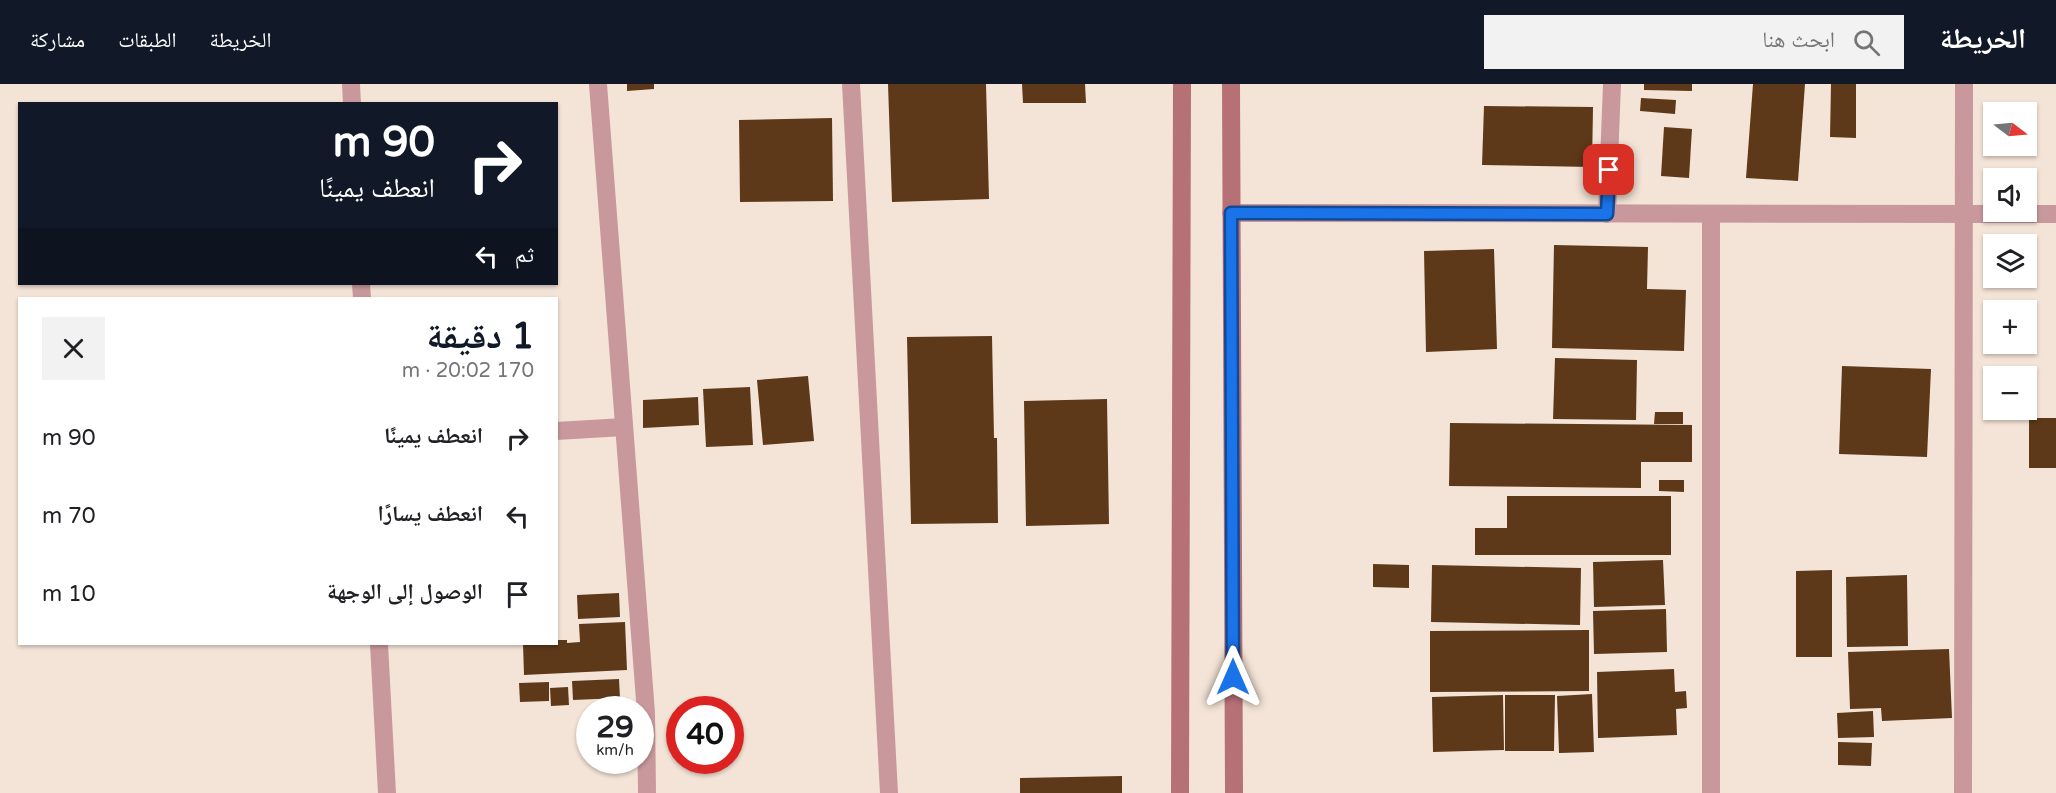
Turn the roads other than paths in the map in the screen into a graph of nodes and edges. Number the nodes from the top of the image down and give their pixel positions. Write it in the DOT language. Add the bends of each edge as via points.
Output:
graph roads {
  1 [pos="351,84"];
  2 [pos="598,84"];
  3 [pos="851,84"];
  4 [pos="1182,84"];
  5 [pos="1231,84"];
  6 [pos="1611,84"];
  7 [pos="1964,84"];
  8 [pos="352,102"];
  9 [pos="1231,213"];
  10 [pos="1607,214"];
  11 [pos="1711,214"];
  12 [pos="1964,214"];
  13 [pos="2056,214"];
  14 [pos="624,427"];
  15 [pos="558,431"];
  16 [pos="380,645"];
  17 [pos="387,793"];
  18 [pos="647,793"];
  19 [pos="889,793"];
  20 [pos="1180,793"];
  21 [pos="1234,793"];
  22 [pos="1711,793"];
  23 [pos="1963,793"];
  1 -- 8 [label="street"];
  2 -- 14 [label="street"];
  3 -- 19 [label="street"];
  4 -- 20 [label="street"];
  5 -- 9 [label="street"];
  6 -- 10 [label="street"];
  7 -- 12 [label="street"];
  9 -- 10 [label="street"];
  9 -- 21 [label="street"];
  10 -- 11 [label="street"];
  11 -- 12 [label="street"];
  11 -- 22 [label="street"];
  12 -- 13 [label="street"];
  12 -- 23 [label="street"];
  14 -- 15 [label="street"];
  14 -- 18 [label="street" via="646,713"];
  16 -- 17 [label="street"];
}
